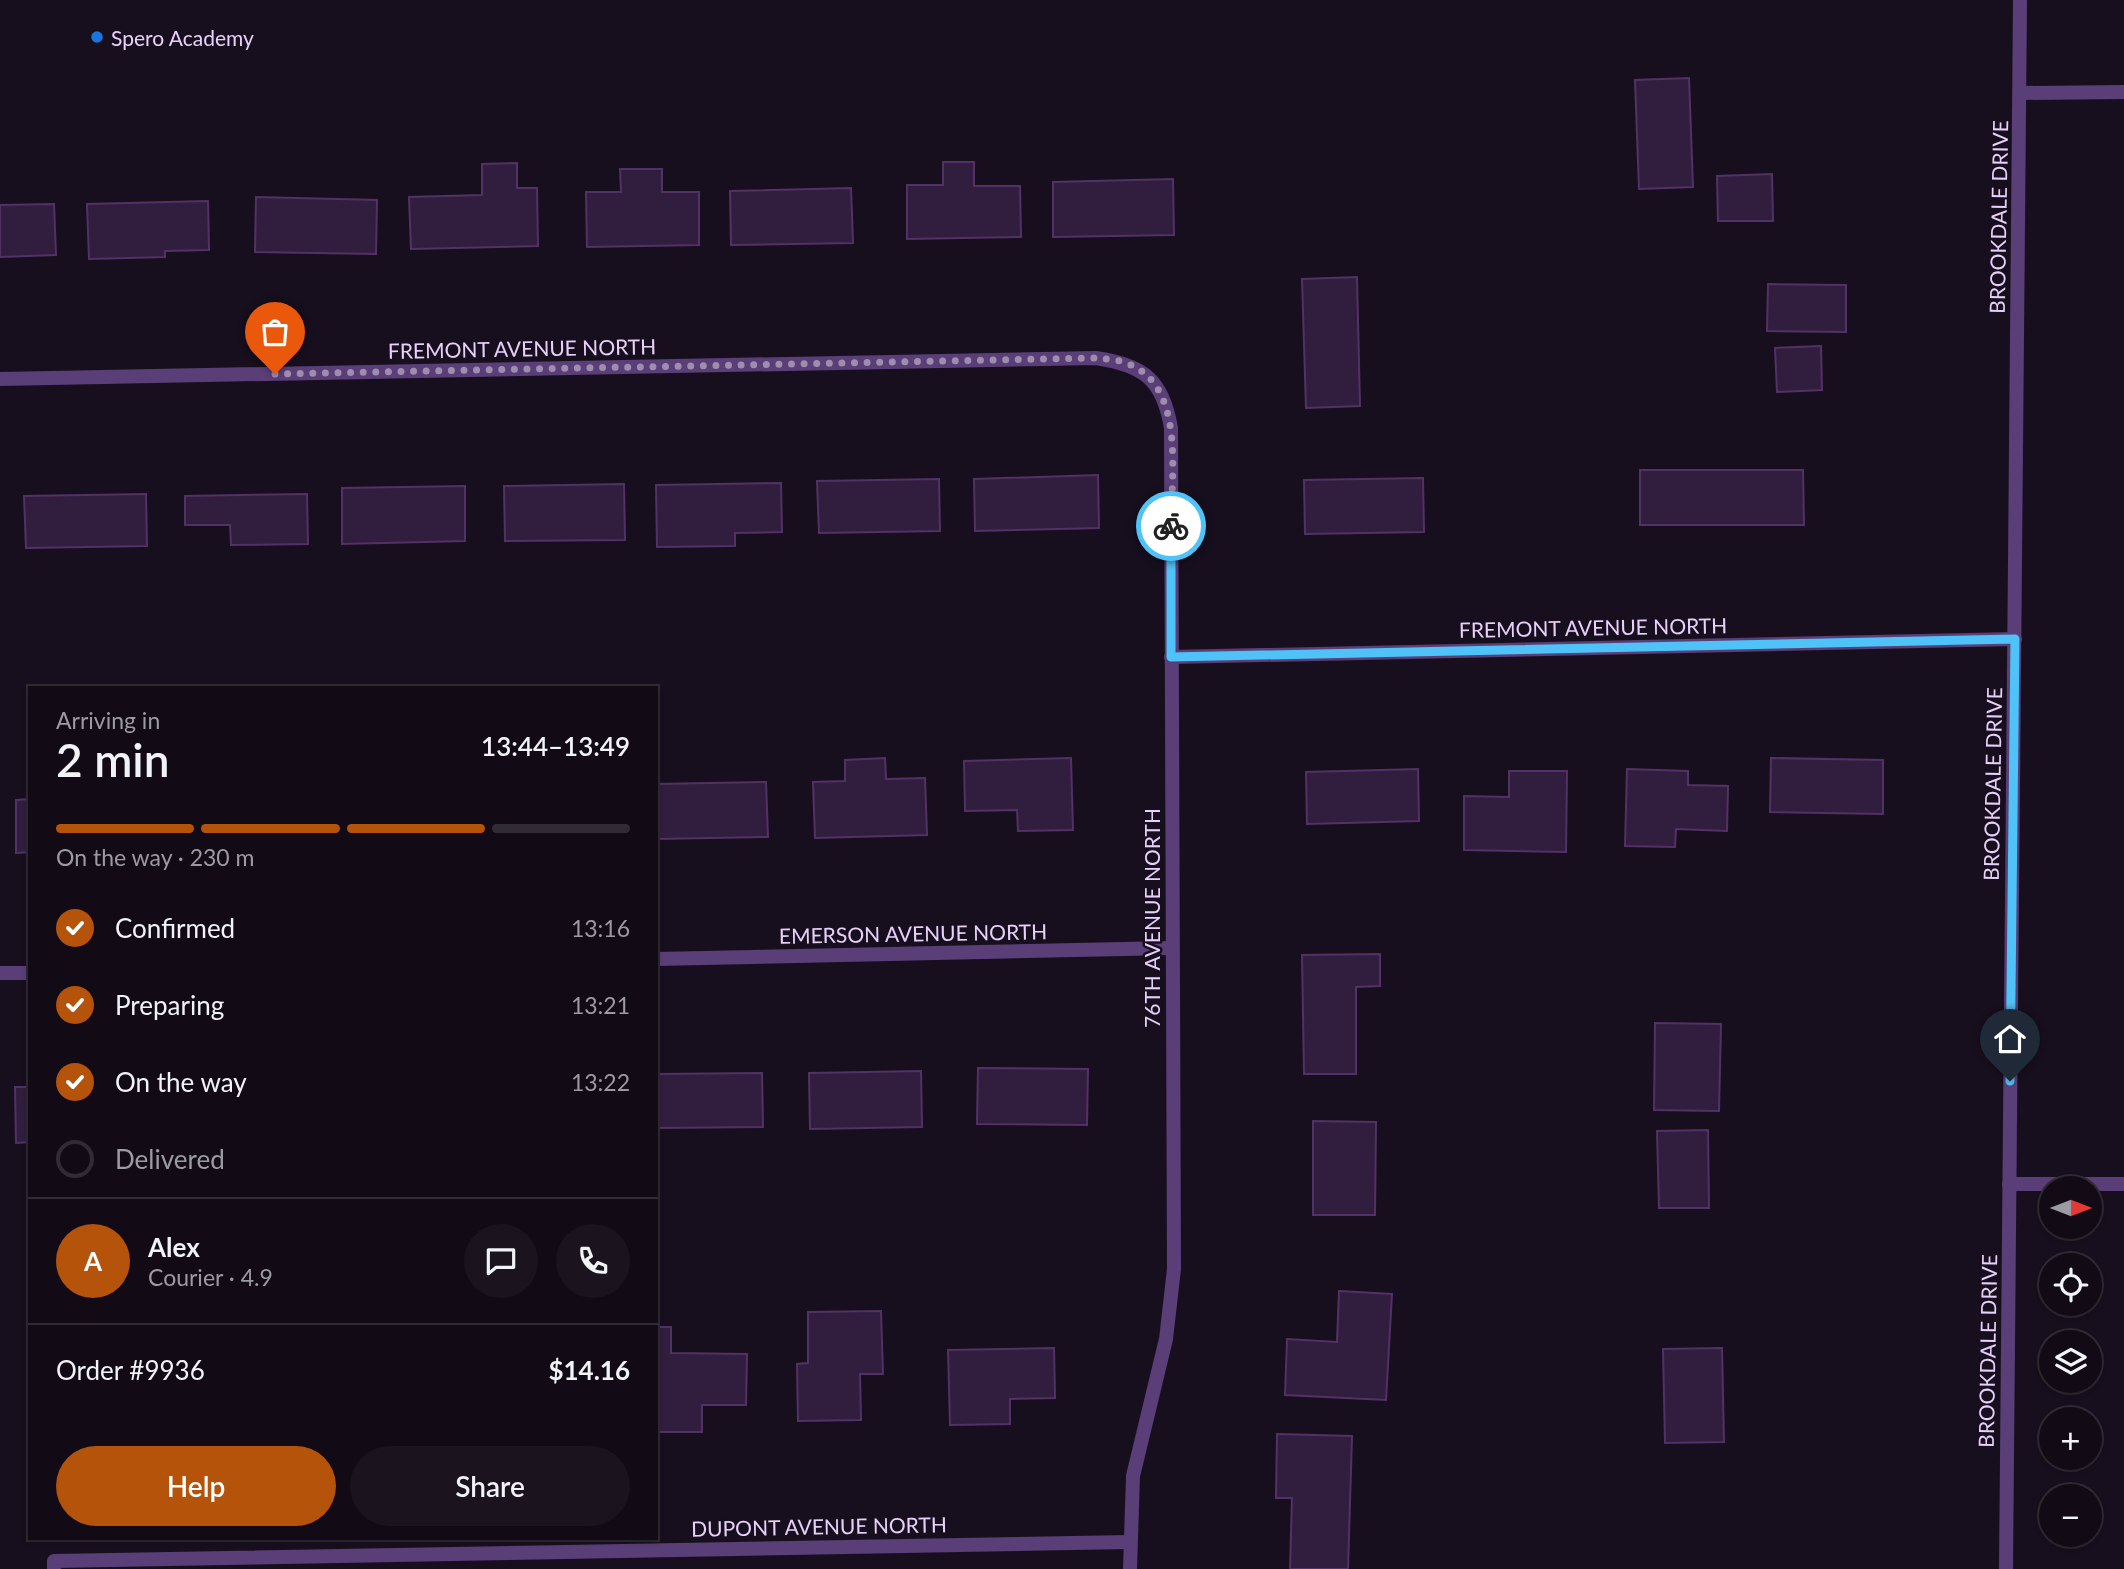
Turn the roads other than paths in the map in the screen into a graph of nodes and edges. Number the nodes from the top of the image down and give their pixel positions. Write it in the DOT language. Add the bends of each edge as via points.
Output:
graph roads {
  1 [pos="2020,0"];
  2 [pos="2124,92"];
  3 [pos="2020,93"];
  4 [pos="1045,359"];
  5 [pos="0,379"];
  6 [pos="2015,639"];
  7 [pos="1171,657"];
  8 [pos="1171,948"];
  9 [pos="658,959"];
  10 [pos="28,972"];
  11 [pos="0,973"];
  12 [pos="2009,1184"];
  13 [pos="2124,1184"];
  14 [pos="1130,1542"];
  15 [pos="54,1569"];
  16 [pos="1130,1569"];
  17 [pos="2006,1569"];
  1 -- 3 [label="street, BROOKDALE DRIVE"];
  2 -- 3 [label="street"];
  3 -- 6 [label="street, BROOKDALE DRIVE"];
  4 -- 5 [label="street, FREMONT AVENUE NORTH"];
  4 -- 7 [label="street, 76TH AVENUE NORTH" via="1124,362 1148,377 1166,399 1171,428"];
  6 -- 7 [label="street, FREMONT AVENUE NORTH"];
  6 -- 12 [label="street, BROOKDALE DRIVE"];
  7 -- 8 [label="street, 76TH AVENUE NORTH"];
  8 -- 9 [label="street, EMERSON AVENUE NORTH"];
  8 -- 14 [label="street, 76TH AVENUE NORTH" via="1174,1269 1166,1339 1133,1476"];
  10 -- 11 [label="street"];
  12 -- 13 [label="street"];
  12 -- 17 [label="street, BROOKDALE DRIVE"];
  14 -- 15 [label="street, DUPONT AVENUE NORTH" via="54,1561"];
  14 -- 16 [label="street, 76TH AVENUE NORTH"];
}
